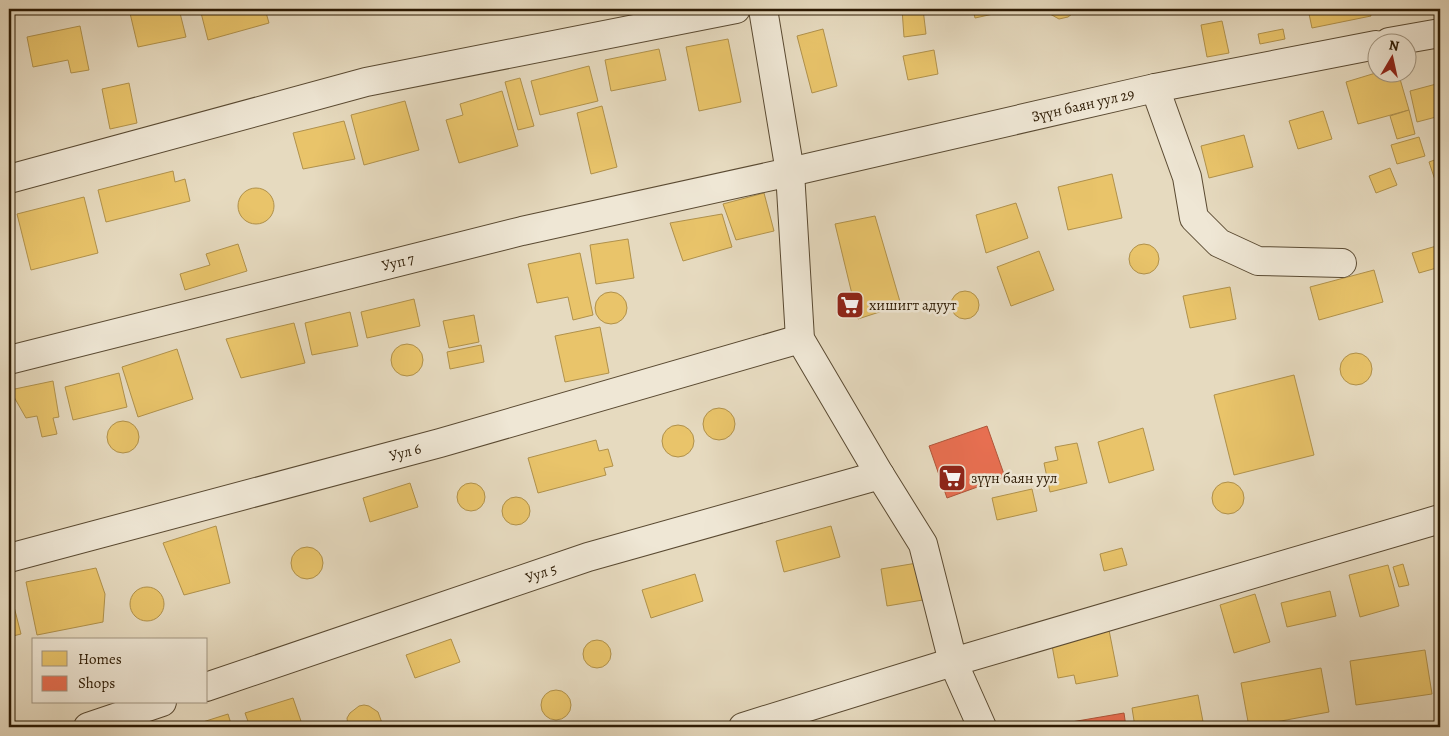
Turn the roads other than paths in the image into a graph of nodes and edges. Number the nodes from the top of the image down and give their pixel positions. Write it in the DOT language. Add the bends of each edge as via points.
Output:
graph roads {
  1 [pos="736,9"];
  2 [pos="763,9"];
  3 [pos="1440,32"];
  4 [pos="1416,37"];
  5 [pos="1366,47"];
  6 [pos="1155,88"];
  7 [pos="790,172"];
  8 [pos="9,179"];
  9 [pos="1342,263"];
  10 [pos="800,339"];
  11 [pos="9,360"];
  12 [pos="880,475"];
  13 [pos="1440,518"];
  14 [pos="9,558"];
  15 [pos="953,662"];
  16 [pos="208,686"];
  17 [pos="156,704"];
  18 [pos="88,727"];
  19 [pos="743,727"];
  20 [pos="982,727"];
  1 -- 8 [label="street" via="366,82"];
  2 -- 7 [label="street"];
  3 -- 4 [label="street"];
  5 -- 6 [label="street, Зүүн баян уул 29"];
  6 -- 7 [label="street, Зүүн баян уул 29"];
  6 -- 9 [label="street" via="1187,177 1194,218 1219,243 1258,261"];
  7 -- 10 [label="street"];
  7 -- 11 [label="street, Ууп 7" via="522,231"];
  10 -- 12 [label="street"];
  10 -- 14 [label="street, Уул 6" via="440,443"];
  12 -- 15 [label="street" via="923,544"];
  12 -- 16 [label="street, Уул 5" via="588,557"];
  13 -- 15 [label="street"];
  15 -- 19 [label="street"];
  15 -- 20 [label="street"];
  17 -- 18 [label="street"];
}
